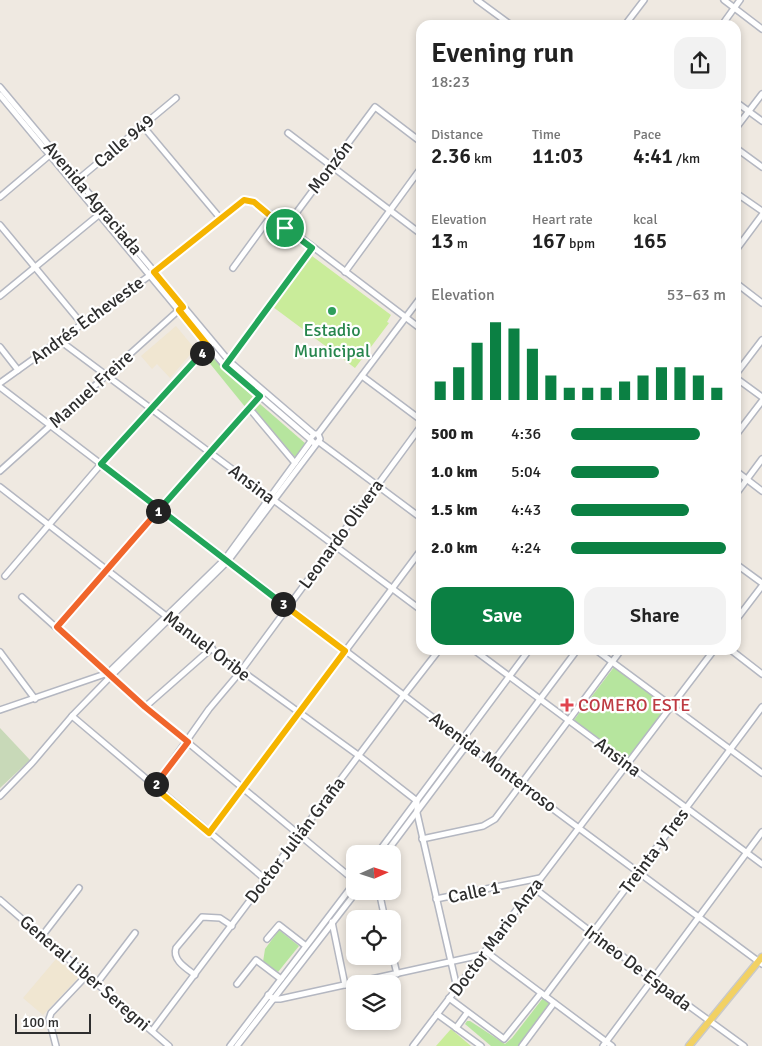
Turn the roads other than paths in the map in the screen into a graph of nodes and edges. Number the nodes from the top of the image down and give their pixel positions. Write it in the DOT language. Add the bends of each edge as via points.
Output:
graph roads {
  1 [pos="477,0"];
  2 [pos="644,0"];
  3 [pos="724,0"];
  4 [pos="740,0"];
  5 [pos="734,8"];
  6 [pos="504,20"];
  7 [pos="629,20"];
  8 [pos="726,20"];
  9 [pos="762,29"];
  10 [pos="0,86"];
  11 [pos="762,94"];
  12 [pos="1,95"];
  13 [pos="176,98"];
  14 [pos="741,105"];
  15 [pos="749,111"];
  16 [pos="741,121"];
  17 [pos="762,121"];
  18 [pos="142,125"];
  19 [pos="288,133"];
  20 [pos="416,138"];
  21 [pos="741,152"];
  22 [pos="52,153"];
  23 [pos="332,167"];
  24 [pos="762,167"];
  25 [pos="416,175"];
  26 [pos="75,182"];
  27 [pos="741,196"];
  28 [pos="0,197"];
  29 [pos="389,210"];
  30 [pos="762,211"];
  31 [pos="101,213"];
  32 [pos="762,215"];
  33 [pos="270,216"];
  34 [pos="220,218"];
  35 [pos="0,225"];
  36 [pos="285,228"];
  37 [pos="416,230"];
  38 [pos="741,243"];
  39 [pos="312,248"];
  40 [pos="35,267"];
  41 [pos="233,268"];
  42 [pos="344,272"];
  43 [pos="152,274"];
  44 [pos="741,287"];
  45 [pos="0,296"];
  46 [pos="762,302"];
  47 [pos="416,304"];
  48 [pos="181,309"];
  49 [pos="406,317"];
  50 [pos="82,324"];
  51 [pos="416,325"];
  52 [pos="59,340"];
  53 [pos="762,340"];
  54 [pos="210,344"];
  55 [pos="0,347"];
  56 [pos="228,361"];
  57 [pos="225,366"];
  58 [pos="741,367"];
  59 [pos="18,370"];
  60 [pos="107,375"];
  61 [pos="362,376"];
  62 [pos="741,382"];
  63 [pos="0,383"];
  64 [pos="0,387"];
  65 [pos="264,391"];
  66 [pos="260,396"];
  67 [pos="762,397"];
  68 [pos="762,401"];
  69 [pos="249,408"];
  70 [pos="152,409"];
  71 [pos="416,416"];
  72 [pos="51,425"];
  73 [pos="741,428"];
  74 [pos="416,433"];
  75 [pos="316,434"];
  76 [pos="314,441"];
  77 [pos="210,453"];
  78 [pos="762,460"];
  79 [pos="295,463"];
  80 [pos="101,464"];
  81 [pos="0,472"];
  82 [pos="741,475"];
  83 [pos="747,480"];
  84 [pos="377,485"];
  85 [pos="0,487"];
  86 [pos="741,488"];
  87 [pos="762,490"];
  88 [pos="272,499"];
  89 [pos="159,509"];
  90 [pos="416,514"];
  91 [pos="48,524"];
  92 [pos="334,545"];
  93 [pos="416,557"];
  94 [pos="226,560"];
  95 [pos="741,568"];
  96 [pos="106,569"];
  97 [pos="5,576"];
  98 [pos="762,585"];
  99 [pos="393,589"];
  100 [pos="22,597"];
  101 [pos="416,606"];
  102 [pos="288,607"];
  103 [pos="741,613"];
  104 [pos="169,617"];
  105 [pos="57,627"];
  106 [pos="212,648"];
  107 [pos="345,651"];
  108 [pos="0,652"];
  109 [pos="435,655"];
  110 [pos="480,655"];
  111 [pos="525,655"];
  112 [pos="572,655"];
  113 [pos="603,655"];
  114 [pos="617,655"];
  115 [pos="710,655"];
  116 [pos="737,655"];
  117 [pos="612,662"];
  118 [pos="241,670"];
  119 [pos="762,674"];
  120 [pos="109,675"];
  121 [pos="509,677"];
  122 [pos="404,695"];
  123 [pos="35,699"];
  124 [pos="540,700"];
  125 [pos="672,706"];
  126 [pos="762,706"];
  127 [pos="145,707"];
  128 [pos="0,710"];
  129 [pos="298,713"];
  130 [pos="72,716"];
  131 [pos="569,721"];
  132 [pos="462,739"];
  133 [pos="188,742"];
  134 [pos="475,748"];
  135 [pos="730,749"];
  136 [pos="358,756"];
  137 [pos="493,762"];
  138 [pos="627,764"];
  139 [pos="762,773"];
  140 [pos="521,784"];
  141 [pos="154,787"];
  142 [pos="243,788"];
  143 [pos="0,796"];
  144 [pos="417,802"];
  145 [pos="686,808"];
  146 [pos="417,813"];
  147 [pos="579,827"];
  148 [pos="762,832"];
  149 [pos="209,833"];
  150 [pos="300,835"];
  151 [pos="422,839"];
  152 [pos="384,845"];
  153 [pos="392,845"];
  154 [pos="746,852"];
  155 [pos="762,864"];
  156 [pos="639,872"];
  157 [pos="346,874"];
  158 [pos="540,878"];
  159 [pos="266,880"];
  160 [pos="79,888"];
  161 [pos="534,888"];
  162 [pos="346,896"];
  163 [pos="436,899"];
  164 [pos="0,900"];
  165 [pos="348,900"];
  166 [pos="700,917"];
  167 [pos="330,921"];
  168 [pos="232,926"];
  169 [pos="592,933"];
  170 [pos="135,934"];
  171 [pos="42,936"];
  172 [pos="267,939"];
  173 [pos="306,946"];
  174 [pos="484,953"];
  175 [pos="761,961"];
  176 [pos="450,962"];
  177 [pos="395,965"];
  178 [pos="397,974"];
  179 [pos="87,975"];
  180 [pos="195,975"];
  181 [pos="281,979"];
  182 [pos="652,979"];
  183 [pos="97,984"];
  184 [pos="237,984"];
  185 [pos="345,985"];
  186 [pos="456,988"];
  187 [pos="543,994"];
  188 [pos="268,995"];
  189 [pos="449,998"];
  190 [pos="274,999"];
  191 [pos="554,1003"];
  192 [pos="468,1013"];
  193 [pos="437,1014"];
  194 [pos="710,1021"];
  195 [pos="456,1028"];
  196 [pos="152,1031"];
  197 [pos="163,1044"];
  198 [pos="604,1044"];
  199 [pos="56,1046"];
  200 [pos="169,1046"];
  201 [pos="230,1046"];
  202 [pos="238,1046"];
  203 [pos="413,1046"];
  204 [pos="481,1046"];
  205 [pos="522,1046"];
  206 [pos="612,1046"];
  207 [pos="689,1046"];
  208 [pos="744,1046"];
  1 -- 6 [label="street"];
  2 -- 7 [label="street"];
  3 -- 5 [label="street"];
  4 -- 5 [label="street"];
  5 -- 8 [label="street"];
  5 -- 9 [label="street"];
  10 -- 12 [label="street, Avenida Agraciada"];
  11 -- 15 [label="street"];
  12 -- 22 [label="street, Avenida Agraciada"];
  13 -- 18 [label="street, Calle 949"];
  14 -- 15 [label="street"];
  15 -- 16 [label="street"];
  15 -- 17 [label="street"];
  18 -- 26 [label="street, Calle 949"];
  18 -- 34 [label="street"];
  19 -- 23 [label="street"];
  20 -- 23 [label="street, Monzón" via="375,107"];
  21 -- 24 [label="street"];
  22 -- 26 [label="street, Avenida Agraciada"];
  22 -- 28 [label="street"];
  23 -- 29 [label="street"];
  23 -- 36 [label="street, Monzón"];
  25 -- 29 [label="street"];
  26 -- 31 [label="street, Avenida Agraciada"];
  27 -- 30 [label="street"];
  29 -- 37 [label="street"];
  29 -- 42 [label="street"];
  31 -- 40 [label="street"];
  31 -- 43 [label="street, Avenida Agraciada"];
  32 -- 38 [label="street"];
  33 -- 34 [label="street, Andrés Echeveste" via="254,202 244,200"];
  33 -- 36 [label="street"];
  33 -- 41 [label="street"];
  34 -- 43 [label="street, Andrés Echeveste"];
  35 -- 40 [label="street"];
  36 -- 39 [label="street"];
  39 -- 42 [label="street"];
  39 -- 56 [label="street"];
  40 -- 45 [label="street"];
  40 -- 50 [label="street"];
  42 -- 49 [label="street"];
  43 -- 48 [label="street, Avenida Agraciada"];
  43 -- 50 [label="street, Andrés Echeveste"];
  44 -- 46 [label="street"];
  47 -- 49 [label="street"];
  48 -- 54 [label="street, Avenida Agraciada"];
  48 -- 60 [label="street, Manuel Freire"];
  49 -- 51 [label="street"];
  49 -- 61 [label="street"];
  50 -- 52 [label="street, Andrés Echeveste"];
  52 -- 59 [label="street, Andrés Echeveste"];
  52 -- 60 [label="street, Ansina"];
  53 -- 58 [label="street"];
  54 -- 56 [label="street, Avenida Agraciada"];
  54 -- 57 [label="street, Avenida Agraciada"];
  54 -- 70 [label="street"];
  55 -- 59 [label="street"];
  56 -- 57 [label="street"];
  56 -- 65 [label="street, Avenida Agraciada"];
  57 -- 66 [label="street, Avenida Agraciada"];
  59 -- 63 [label="street, Andrés Echeveste"];
  60 -- 70 [label="street, Ansina"];
  60 -- 72 [label="street, Manuel Freire"];
  61 -- 71 [label="street"];
  61 -- 75 [label="street"];
  62 -- 67 [label="street"];
  64 -- 72 [label="street, Avenida Monterroso"];
  65 -- 66 [label="street"];
  65 -- 75 [label="street, Avenida Agraciada"];
  66 -- 69 [label="street"];
  66 -- 76 [label="street, Avenida Agraciada"];
  68 -- 73 [label="street"];
  69 -- 77 [label="street"];
  69 -- 79 [label="street"];
  70 -- 77 [label="street, Ansina"];
  70 -- 80 [label="street"];
  72 -- 80 [label="street, Avenida Monterroso"];
  72 -- 81 [label="street, Manuel Freire"];
  74 -- 84 [label="street, Leonardo Olivera"];
  75 -- 76 [label="street" via="311,436"];
  75 -- 76 [label="street" via="320,436"];
  76 -- 79 [label="street"];
  76 -- 84 [label="street, Avenida Agraciada"];
  76 -- 88 [label="street"];
  77 -- 88 [label="street, Ansina"];
  77 -- 89 [label="street"];
  78 -- 83 [label="street"];
  79 -- 88 [label="street"];
  80 -- 89 [label="street, Avenida Monterroso"];
  80 -- 91 [label="street"];
  82 -- 83 [label="street"];
  83 -- 86 [label="street"];
  83 -- 87 [label="street"];
  84 -- 90 [label="street, Avenida Agraciada"];
  84 -- 92 [label="street, Leonardo Olivera"];
  85 -- 91 [label="street, Manuel Oribe"];
  88 -- 92 [label="street, Ansina"];
  88 -- 94 [label="street"];
  89 -- 94 [label="street, Avenida Monterroso"];
  89 -- 96 [label="street"];
  91 -- 96 [label="street, Manuel Oribe"];
  91 -- 97 [label="street"];
  92 -- 99 [label="street, Ansina"];
  92 -- 102 [label="street, Leonardo Olivera"];
  93 -- 99 [label="street"];
  94 -- 102 [label="street, Avenida Monterroso"];
  94 -- 104 [label="street"];
  95 -- 98 [label="street"];
  96 -- 104 [label="street, Manuel Oribe"];
  96 -- 105 [label="street"];
  98 -- 103 [label="street"];
  99 -- 101 [label="street, Ansina"];
  99 -- 107 [label="street"];
  100 -- 105 [label="street"];
  102 -- 107 [label="street, Avenida Monterroso"];
  102 -- 118 [label="street, Leonardo Olivera"];
  104 -- 106 [label="street, Manuel Oribe"];
  104 -- 120 [label="street"];
  105 -- 120 [label="street"];
  106 -- 118 [label="street, Manuel Oribe"];
  106 -- 127 [label="street"];
  107 -- 122 [label="street, Avenida Monterroso"];
  107 -- 129 [label="street"];
  108 -- 123 [label="street"];
  109 -- 122 [label="street, Doctor Julián Graña"];
  110 -- 121 [label="street, Ansina"];
  111 -- 121 [label="street"];
  112 -- 124 [label="street"];
  113 -- 117 [label="street"];
  114 -- 117 [label="street"];
  115 -- 125 [label="street, Doctor Mario Anza"];
  116 -- 119 [label="street"];
  117 -- 125 [label="street"];
  117 -- 131 [label="street"];
  118 -- 129 [label="street, Manuel Oribe"];
  118 -- 133 [label="street, Leonardo Olivera" via="209,709"];
  120 -- 123 [label="street"];
  120 -- 127 [label="street"];
  120 -- 130 [label="street"];
  121 -- 124 [label="street, Ansina"];
  121 -- 132 [label="street"];
  122 -- 132 [label="street, Avenida Monterroso"];
  122 -- 136 [label="street, Doctor Julián Graña"];
  123 -- 128 [label="street"];
  124 -- 131 [label="street, Ansina"];
  124 -- 137 [label="street"];
  125 -- 135 [label="street"];
  125 -- 138 [label="street, Doctor Mario Anza"];
  126 -- 135 [label="street, Treinta y Tres"];
  127 -- 133 [label="street"];
  129 -- 136 [label="street, Manuel Oribe"];
  129 -- 142 [label="street"];
  130 -- 141 [label="street"];
  130 -- 143 [label="street"];
  131 -- 138 [label="street, Ansina"];
  131 -- 140 [label="street"];
  132 -- 134 [label="street, Avenida Monterroso"];
  132 -- 144 [label="street"];
  133 -- 141 [label="street, Leonardo Olivera"];
  133 -- 142 [label="street"];
  134 -- 137 [label="street, Avenida Monterroso"];
  134 -- 146 [label="street" via="463,750"];
  135 -- 139 [label="street"];
  135 -- 145 [label="street, Treinta y Tres"];
  136 -- 144 [label="street, Manuel Oribe"];
  136 -- 150 [label="street, Doctor Julián Graña"];
  137 -- 140 [label="street, Avenida Monterroso"];
  138 -- 145 [label="street, Ansina"];
  138 -- 147 [label="street, Doctor Mario Anza"];
  140 -- 147 [label="street, Avenida Monterroso"];
  140 -- 151 [label="street" via="494,819 483,826"];
  141 -- 149 [label="street"];
  142 -- 149 [label="street"];
  142 -- 150 [label="street"];
  144 -- 146 [label="street"];
  144 -- 152 [label="street"];
  145 -- 154 [label="street, Ansina"];
  145 -- 156 [label="street, Treinta y Tres"];
  146 -- 151 [label="street"];
  146 -- 153 [label="street"];
  147 -- 156 [label="street, Avenida Monterroso"];
  147 -- 158 [label="street, Doctor Mario Anza"];
  148 -- 154 [label="street"];
  149 -- 159 [label="street"];
  150 -- 157 [label="street"];
  150 -- 159 [label="street, Doctor Julián Graña"];
  151 -- 163 [label="street"];
  154 -- 155 [label="street, Ansina"];
  154 -- 166 [label="street"];
  156 -- 166 [label="street, Avenida Monterroso"];
  156 -- 169 [label="street, Treinta y Tres"];
  158 -- 161 [label="street, Doctor Mario Anza"];
  158 -- 163 [label="street, Calle 1"];
  159 -- 168 [label="street, Doctor Julián Graña"];
  160 -- 171 [label="street"];
  161 -- 169 [label="street, Irineo De Espada"];
  161 -- 174 [label="street, Doctor Mario Anza"];
  162 -- 167 [label="street"];
  163 -- 176 [label="street"];
  164 -- 171 [label="street, General Liber Seregni"];
  165 -- 167 [label="street"];
  166 -- 175 [label="street, Avenida Monterroso"];
  166 -- 182 [label="street"];
  167 -- 173 [label="street"];
  167 -- 185 [label="street"];
  167 -- 190 [label="street"];
  168 -- 180 [label="street, Doctor Julián Graña"];
  168 -- 180 [label="street" via="220,918 202,917 176,948 176,959"];
  169 -- 182 [label="street, Irineo De Espada"];
  169 -- 187 [label="street, Treinta y Tres"];
  170 -- 183 [label="street"];
  171 -- 179 [label="street, General Liber Seregni"];
  172 -- 173 [label="street" via="279,925"];
  173 -- 181 [label="street"];
  174 -- 176 [label="street"];
  174 -- 186 [label="street, Doctor Mario Anza"];
  174 -- 187 [label="street"];
  175 -- 194 [label="main road"];
  176 -- 178 [label="street"];
  176 -- 186 [label="street"];
  177 -- 178 [label="street"];
  178 -- 185 [label="street"];
  179 -- 183 [label="street, General Liber Seregni"];
  179 -- 199 [label="street" via="51,1013 49,1019"];
  180 -- 196 [label="street, Doctor Julián Graña"];
  181 -- 184 [label="street" via="256,960"];
  181 -- 188 [label="street"];
  182 -- 194 [label="street, Irineo De Espada"];
  182 -- 198 [label="street"];
  183 -- 196 [label="street, General Liber Seregni"];
  185 -- 190 [label="street"];
  186 -- 189 [label="street, Doctor Mario Anza"];
  187 -- 191 [label="street"];
  187 -- 192 [label="street, Treinta y Tres" via="504,1039"];
  188 -- 190 [label="street"];
  188 -- 201 [label="street"];
  189 -- 192 [label="street"];
  189 -- 193 [label="street, Doctor Mario Anza"];
  190 -- 202 [label="street"];
  191 -- 198 [label="street"];
  191 -- 205 [label="street"];
  192 -- 195 [label="street"];
  193 -- 195 [label="street"];
  193 -- 203 [label="street, Doctor Mario Anza"];
  194 -- 207 [label="main road"];
  194 -- 208 [label="street, Irineo De Espada"];
  195 -- 204 [label="street"];
  196 -- 197 [label="street, General Liber Seregni"];
  197 -- 200 [label="street, General Liber Seregni"];
  198 -- 206 [label="street"];
}
